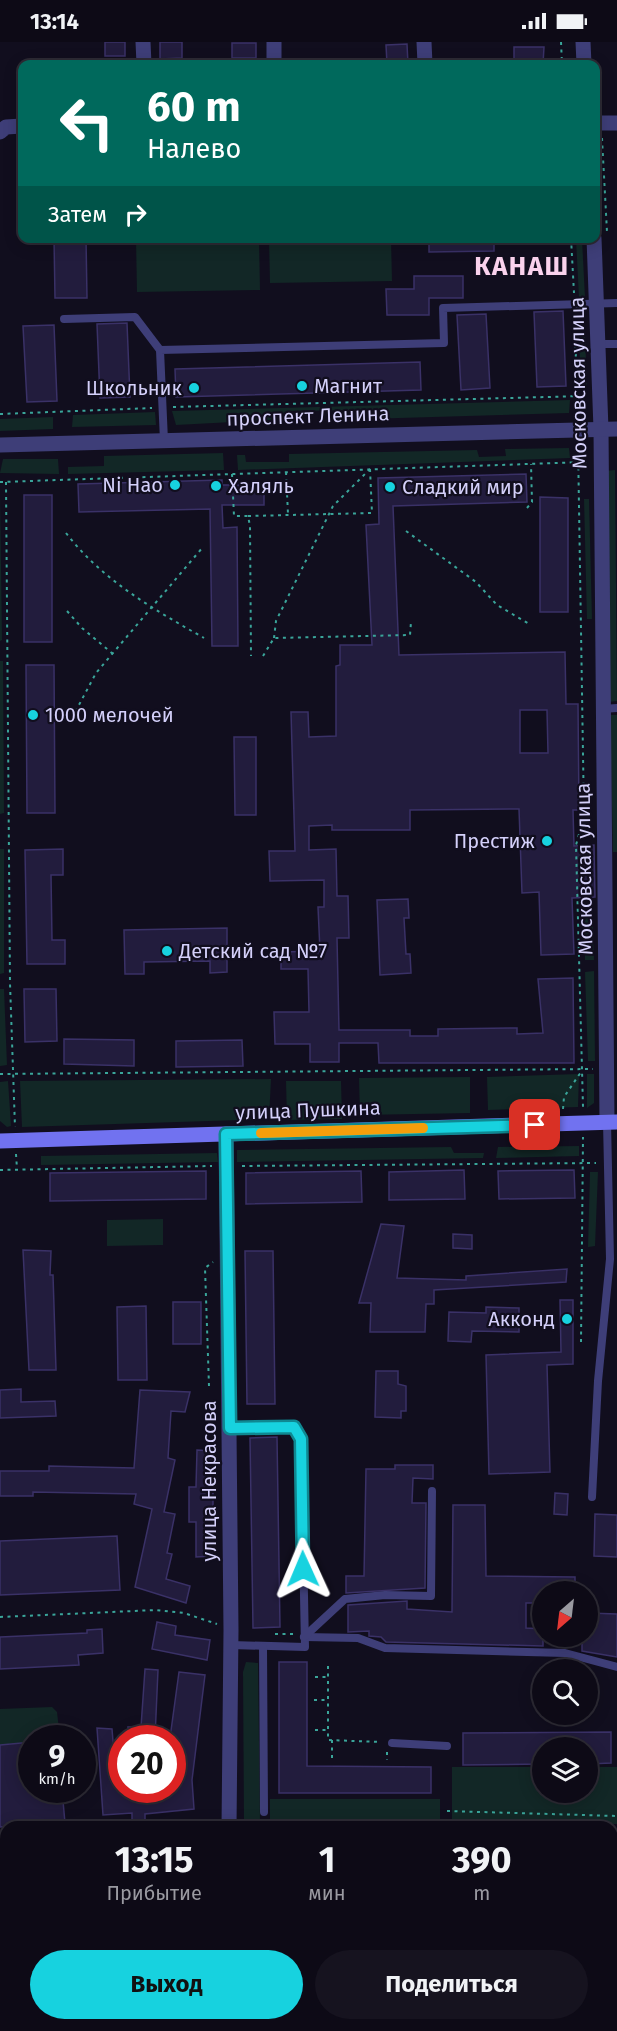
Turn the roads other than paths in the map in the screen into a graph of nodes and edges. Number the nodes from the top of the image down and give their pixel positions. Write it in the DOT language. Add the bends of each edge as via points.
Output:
graph roads {
  1 [pos="143,42"];
  2 [pos="273,42"];
  3 [pos="424,42"];
  4 [pos="584,42"];
  5 [pos="144,60"];
  6 [pos="274,60"];
  7 [pos="425,60"];
  8 [pos="584,60"];
  9 [pos="600,123"];
  10 [pos="617,123"];
  11 [pos="18,126"];
  12 [pos="0,132"];
  13 [pos="594,243"];
  14 [pos="598,303"];
  15 [pos="617,303"];
  16 [pos="64,319"];
  17 [pos="600,344"];
  18 [pos="617,344"];
  19 [pos="160,350"];
  20 [pos="609,429"];
  21 [pos="164,441"];
  22 [pos="0,445"];
  23 [pos="609,709"];
  24 [pos="611,859"];
  25 [pos="612,1122"];
  26 [pos="226,1134"];
  27 [pos="8,1141"];
  28 [pos="230,1428"];
  29 [pos="432,1491"];
  30 [pos="592,1497"];
  31 [pos="304,1635"];
  32 [pos="231,1637"];
  33 [pos="263,1647"];
  34 [pos="617,1666"];
  35 [pos="392,1743"];
  36 [pos="447,1746"];
  37 [pos="264,1812"];
  38 [pos="229,1821"];
  1 -- 5 [label="street"];
  2 -- 6 [label="street"];
  3 -- 7 [label="street"];
  4 -- 8 [label="street"];
  9 -- 10 [label="street"];
  11 -- 12 [label="street"];
  13 -- 14 [label="street, Московская улица"];
  14 -- 15 [label="lane"];
  14 -- 17 [label="street, Московская улица"];
  14 -- 19 [label="lane" via="443,308 444,342"];
  16 -- 19 [label="lane" via="135,317"];
  17 -- 18 [label="lane"];
  17 -- 20 [label="street, Московская улица" via="600,396"];
  19 -- 21 [label="lane"];
  20 -- 21 [label="street, проспект Ленина"];
  20 -- 23 [label="street, Московская улица" via="602,462"];
  21 -- 22 [label="street, проспект Ленина"];
  23 -- 24 [label="street, Московская улица"];
  24 -- 25 [label="street, Московская улица" via="607,1069"];
  25 -- 26 [label="main road, улица Пушкина"];
  25 -- 30 [label="lane, Московская улица" via="608,1163 610,1259"];
  26 -- 27 [label="main road, улица Пушкина"];
  26 -- 28 [label="street, улица Некрасова"];
  28 -- 31 [label="lane" via="294,1427 301,1439"];
  28 -- 32 [label="street, улица Некрасова"];
  29 -- 31 [label="lane" via="431,1596 345,1599"];
  31 -- 33 [label="lane" via="304,1647"];
  31 -- 34 [label="lane" via="358,1638 385,1648 565,1653"];
  32 -- 33 [label="lane"];
  32 -- 38 [label="street, улица Некрасова"];
  33 -- 37 [label="lane"];
  35 -- 36 [label="lane"];
}
